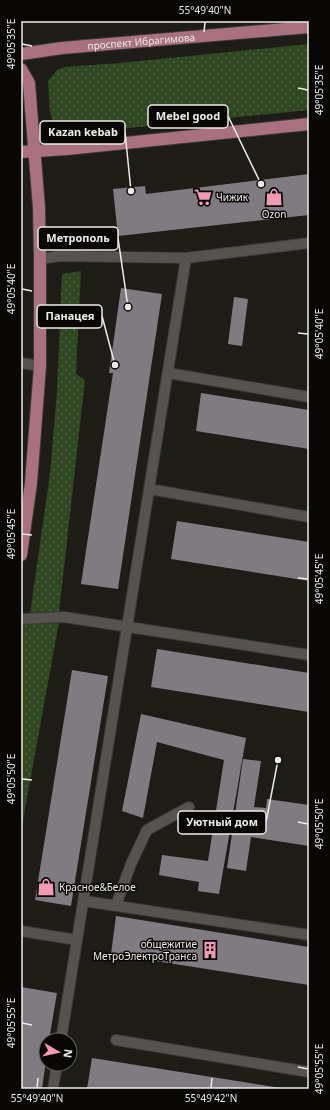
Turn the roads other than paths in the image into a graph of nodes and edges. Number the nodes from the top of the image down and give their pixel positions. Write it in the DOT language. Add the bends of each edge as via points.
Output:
graph roads {
  1 [pos="277,25"];
  2 [pos="309,27"];
  3 [pos="21,54"];
  4 [pos="21,70"];
  5 [pos="309,124"];
  6 [pos="34,151"];
  7 [pos="21,152"];
  8 [pos="309,243"];
  9 [pos="186,258"];
  10 [pos="40,259"];
  11 [pos="21,363"];
  12 [pos="40,366"];
  13 [pos="168,373"];
  14 [pos="309,397"];
  15 [pos="149,489"];
  16 [pos="309,517"];
  17 [pos="21,555"];
  18 [pos="21,619"];
  19 [pos="127,626"];
  20 [pos="309,655"];
  21 [pos="189,807"];
  22 [pos="84,900"];
  23 [pos="116,906"];
  24 [pos="21,931"];
  25 [pos="309,935"];
  26 [pos="77,940"];
  27 [pos="62,1032"];
  28 [pos="116,1040"];
  29 [pos="56,1072"];
  30 [pos="309,1072"];
  31 [pos="53,1089"];
  1 -- 2 [label="main road, проспект Ибрагимова"];
  1 -- 3 [label="main road, проспект Ибрагимова"];
  4 -- 6 [label="main road" via="29,83"];
  5 -- 6 [label="main road"];
  6 -- 7 [label="main road"];
  6 -- 10 [label="main road"];
  8 -- 9 [label="lane"];
  9 -- 10 [label="lane" via="60,256"];
  9 -- 13 [label="lane"];
  10 -- 12 [label="main road"];
  11 -- 12 [label="lane"];
  12 -- 17 [label="main road" via="31,483"];
  13 -- 14 [label="lane"];
  13 -- 15 [label="lane"];
  15 -- 16 [label="lane"];
  15 -- 19 [label="lane"];
  18 -- 19 [label="lane" via="64,617"];
  19 -- 20 [label="lane"];
  19 -- 22 [label="lane"];
  21 -- 23 [label="lane" via="147,830"];
  22 -- 23 [label="lane"];
  22 -- 26 [label="lane"];
  23 -- 25 [label="lane"];
  24 -- 26 [label="lane"];
  26 -- 27 [label="lane"];
  28 -- 30 [label="lane"];
  29 -- 31 [label="lane"];
}
